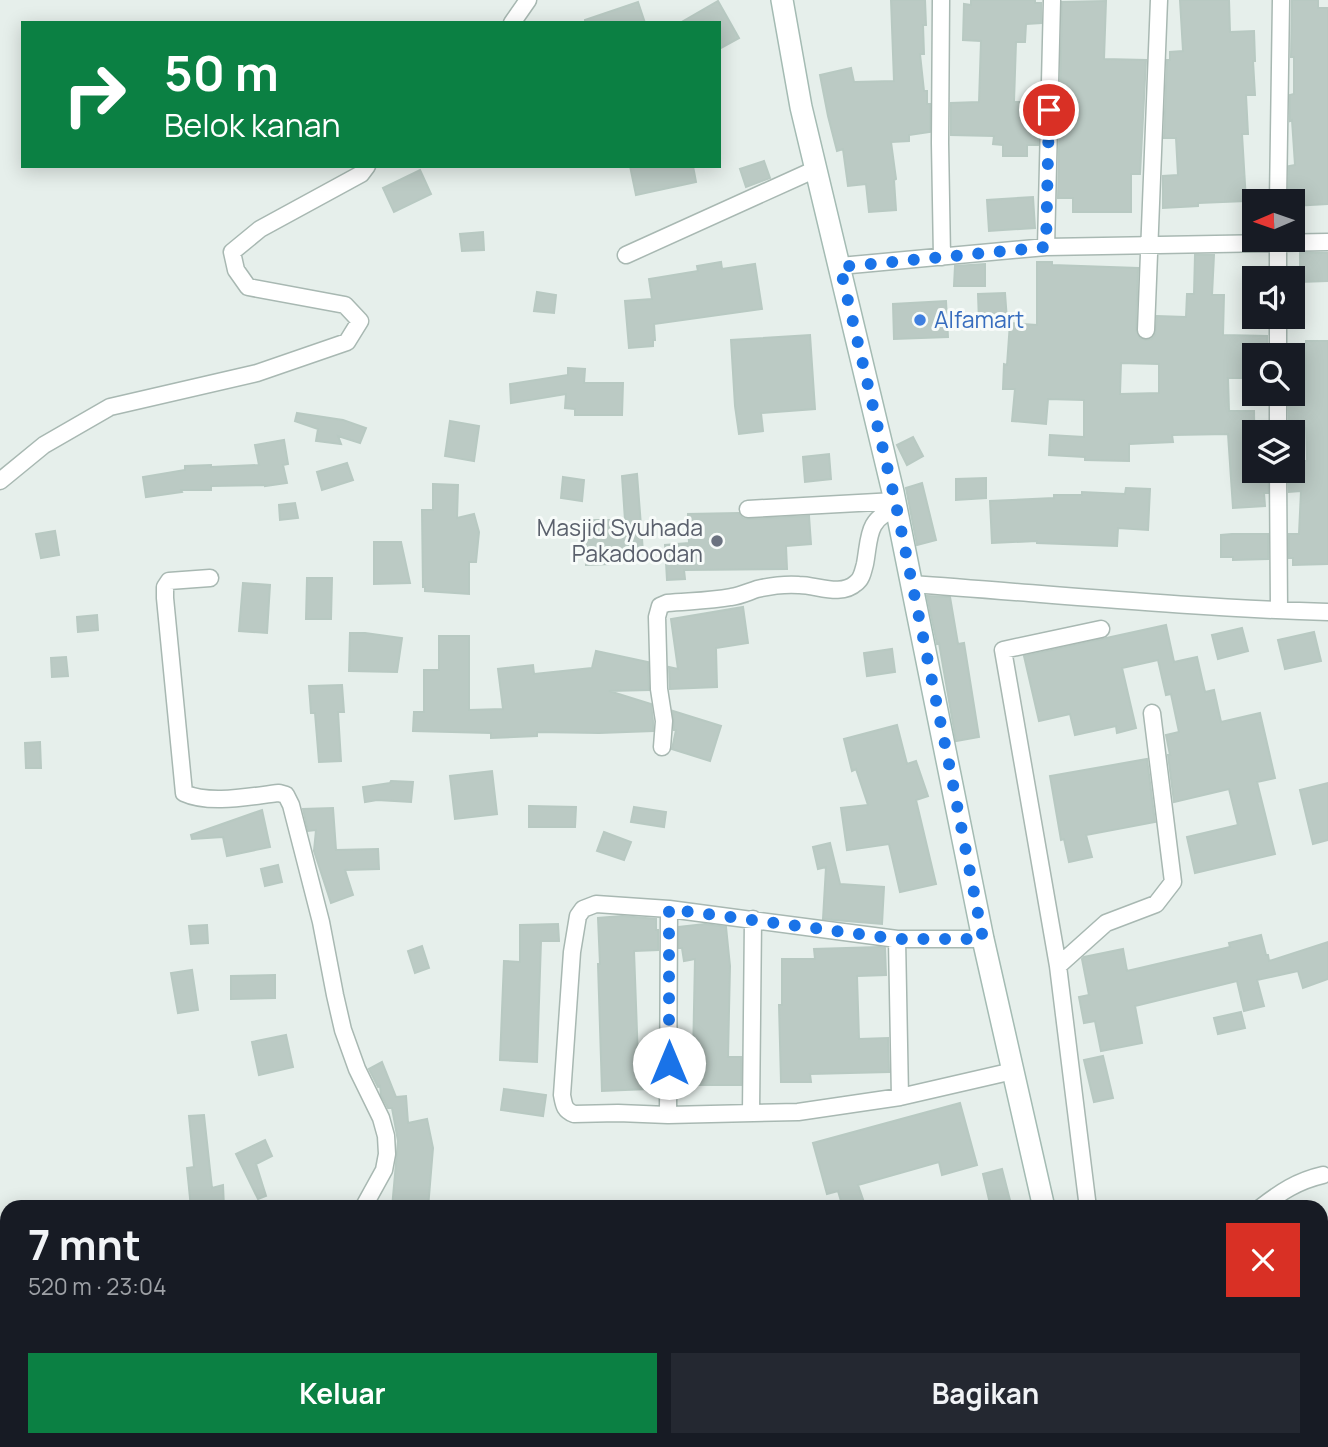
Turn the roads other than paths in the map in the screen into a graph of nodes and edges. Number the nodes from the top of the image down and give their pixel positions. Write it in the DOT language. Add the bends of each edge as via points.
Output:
graph roads {
  1 [pos="528,0"];
  2 [pos="782,0"];
  3 [pos="942,0"];
  4 [pos="1052,0"];
  5 [pos="1159,0"];
  6 [pos="1281,0"];
  7 [pos="513,21"];
  8 [pos="366,168"];
  9 [pos="816,169"];
  10 [pos="1278,189"];
  11 [pos="1306,242"];
  12 [pos="1328,242"];
  13 [pos="1242,243"];
  14 [pos="1150,244"];
  15 [pos="1046,247"];
  16 [pos="626,255"];
  17 [pos="942,257"];
  18 [pos="840,267"];
  19 [pos="1146,330"];
  20 [pos="0,481"];
  21 [pos="1278,483"];
  22 [pos="896,505"];
  23 [pos="748,509"];
  24 [pos="210,578"];
  25 [pos="912,584"];
  26 [pos="1279,610"];
  27 [pos="1328,612"];
  28 [pos="1101,629"];
  29 [pos="1152,713"];
  30 [pos="662,747"];
  31 [pos="669,909"];
  32 [pos="753,919"];
  33 [pos="897,939"];
  34 [pos="983,939"];
  35 [pos="1058,965"];
  36 [pos="1013,1071"];
  37 [pos="900,1097"];
  38 [pos="751,1113"];
  39 [pos="668,1115"];
  40 [pos="1323,1175"];
  41 [pos="367,1200"];
  42 [pos="1042,1200"];
  43 [pos="1087,1200"];
  44 [pos="1271,1200"];
  1 -- 7 [label="street"];
  2 -- 9 [label="street"];
  3 -- 17 [label="street"];
  4 -- 15 [label="street"];
  5 -- 14 [label="street"];
  6 -- 10 [label="street"];
  8 -- 20 [label="street" via="260,229 232,252 236,270 248,288 345,305 360,321 346,342 257,373 110,407 44,445"];
  9 -- 16 [label="street"];
  9 -- 18 [label="street"];
  11 -- 12 [label="street"];
  13 -- 14 [label="street"];
  14 -- 15 [label="street"];
  14 -- 19 [label="street"];
  15 -- 17 [label="street"];
  17 -- 18 [label="street"];
  18 -- 22 [label="street"];
  21 -- 26 [label="street"];
  22 -- 23 [label="street"];
  22 -- 25 [label="street"];
  22 -- 30 [label="street" via="871,527 861,578 849,588 775,586 660,606"];
  24 -- 41 [label="street" via="169,582 164,587 184,793 223,799 279,793 291,805 343,1030 386,1136 384,1170"];
  25 -- 26 [label="street"];
  25 -- 34 [label="street"];
  26 -- 27 [label="street"];
  28 -- 35 [label="street" via="1003,650"];
  29 -- 35 [label="street" via="1172,882 1156,904 1107,923"];
  31 -- 32 [label="street"];
  31 -- 39 [label="street"];
  31 -- 39 [label="street" via="596,904 583,909 569,975 562,1095 564,1106 574,1114"];
  32 -- 33 [label="street"];
  32 -- 38 [label="street"];
  33 -- 34 [label="street"];
  33 -- 37 [label="street"];
  34 -- 36 [label="street"];
  35 -- 43 [label="street"];
  36 -- 37 [label="street"];
  36 -- 42 [label="street"];
  37 -- 38 [label="street" via="797,1112"];
  38 -- 39 [label="street"];
  40 -- 44 [label="street" via="1285,1189"];
}
